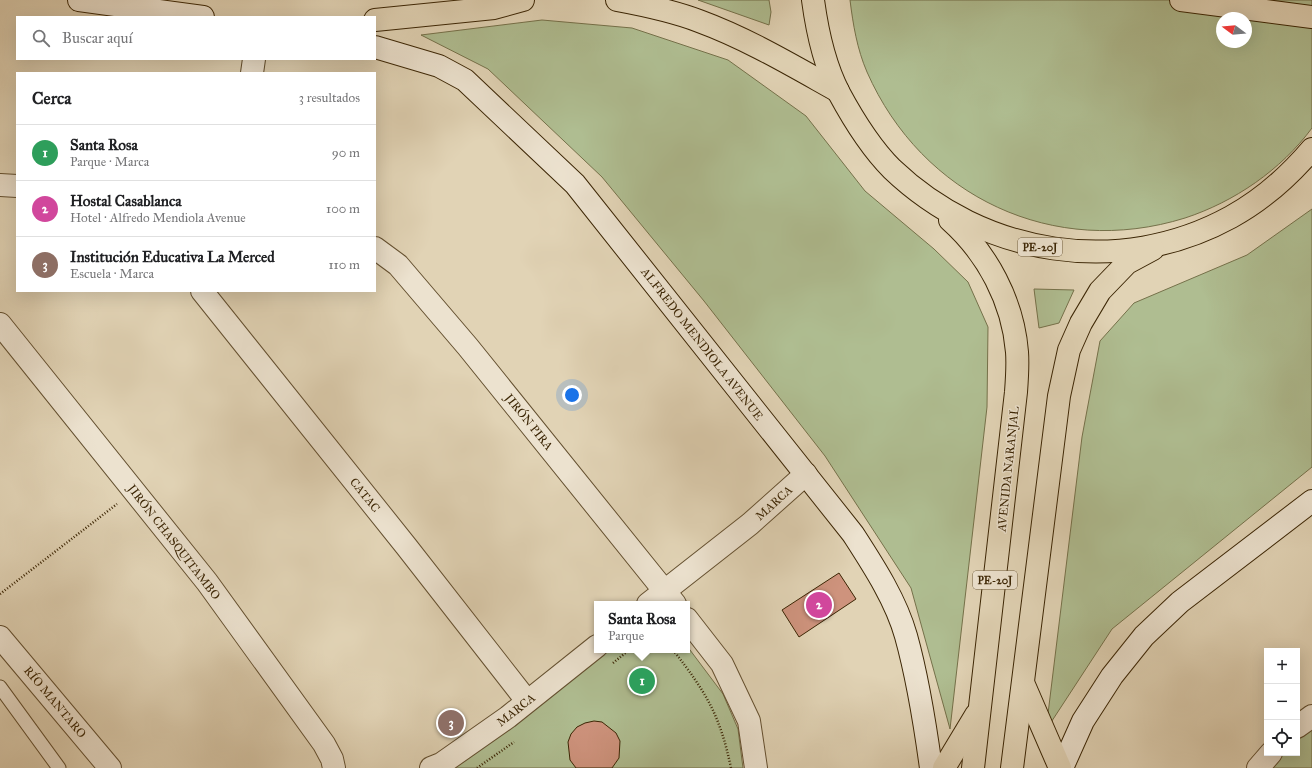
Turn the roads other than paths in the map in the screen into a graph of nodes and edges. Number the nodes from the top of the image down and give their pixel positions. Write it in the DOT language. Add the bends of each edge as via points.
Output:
graph roads {
  1 [pos="79,0"];
  2 [pos="523,0"];
  3 [pos="617,0"];
  4 [pos="813,0"];
  5 [pos="1181,0"];
  6 [pos="196,16"];
  7 [pos="1312,17"];
  8 [pos="376,20"];
  9 [pos="376,47"];
  10 [pos="254,60"];
  11 [pos="252,72"];
  12 [pos="838,91"];
  13 [pos="1312,149"];
  14 [pos="1312,172"];
  15 [pos="0,185"];
  16 [pos="16,186"];
  17 [pos="1262,197"];
  18 [pos="927,198"];
  19 [pos="1163,244"];
  20 [pos="376,249"];
  21 [pos="203,292"];
  22 [pos="0,324"];
  23 [pos="806,474"];
  24 [pos="1312,501"];
  25 [pos="670,597"];
  26 [pos="657,601"];
  27 [pos="690,623"];
  28 [pos="0,637"];
  29 [pos="594,648"];
  30 [pos="1024,685"];
  31 [pos="0,688"];
  32 [pos="527,701"];
  33 [pos="980,709"];
  34 [pos="1312,716"];
  35 [pos="1300,725"];
  36 [pos="1268,756"];
  37 [pos="59,768"];
  38 [pos="110,768"];
  39 [pos="334,768"];
  40 [pos="431,768"];
  41 [pos="756,768"];
  42 [pos="931,768"];
  43 [pos="944,768"];
  44 [pos="973,768"];
  45 [pos="1012,768"];
  46 [pos="1061,768"];
  47 [pos="1258,768"];
  1 -- 6 [label="street"];
  2 -- 8 [label="highway" via="494,8"];
  3 -- 12 [label="highway" via="699,21 749,42"];
  4 -- 12 [label="highway, PE-20J" via="818,34"];
  5 -- 7 [label="highway"];
  9 -- 23 [label="street, ALFREDO MENDIOLA AVENUE" via="439,66 465,80 575,184"];
  10 -- 11 [label="street"];
  12 -- 18 [label="highway, PE-20J" via="862,132 887,163"];
  13 -- 17 [label="highway, PE-20J" via="1296,168"];
  14 -- 17 [label="highway"];
  15 -- 16 [label="street"];
  17 -- 19 [label="highway, PE-20J" via="1231,217 1198,233"];
  18 -- 19 [label="highway, PE-20J" via="981,229 1040,247 1102,252"];
  18 -- 33 [label="highway, AVENIDA NARANJAL / PE-20J" via="965,233 993,273 1008,308 1017,351 1016,392"];
  19 -- 30 [label="highway, PE-20J" via="1127,264 1100,291 1081,323 1070,350 1059,396"];
  20 -- 25 [label="street, JIRÓN PIRA" via="398,265 468,347"];
  21 -- 32 [label="street, CATAC"];
  22 -- 39 [label="street, JIRÓN CHASQUITAMBO" via="207,582 324,744"];
  23 -- 25 [label="street, MARCA"];
  23 -- 42 [label="street, ALFREDO MENDIOLA AVENUE" via="853,534 884,584 906,635 926,728"];
  24 -- 46 [label="street" via="1180,602 1144,636 1112,676 1083,720"];
  25 -- 26 [label="street, MARCA"];
  27 -- 41 [label="street" via="722,664 749,721"];
  28 -- 38 [label="street, RÍO MANTARO"];
  29 -- 32 [label="street, MARCA"];
  30 -- 45 [label="highway, PE-20J"];
  30 -- 46 [label="highway"];
  31 -- 37 [label="lane"];
  32 -- 40 [label="street, MARCA" via="441,764"];
  33 -- 43 [label="highway"];
  33 -- 44 [label="highway, AVENIDA NARANJAL / PE-20J"];
  34 -- 35 [label="street"];
  36 -- 47 [label="street"];
}
